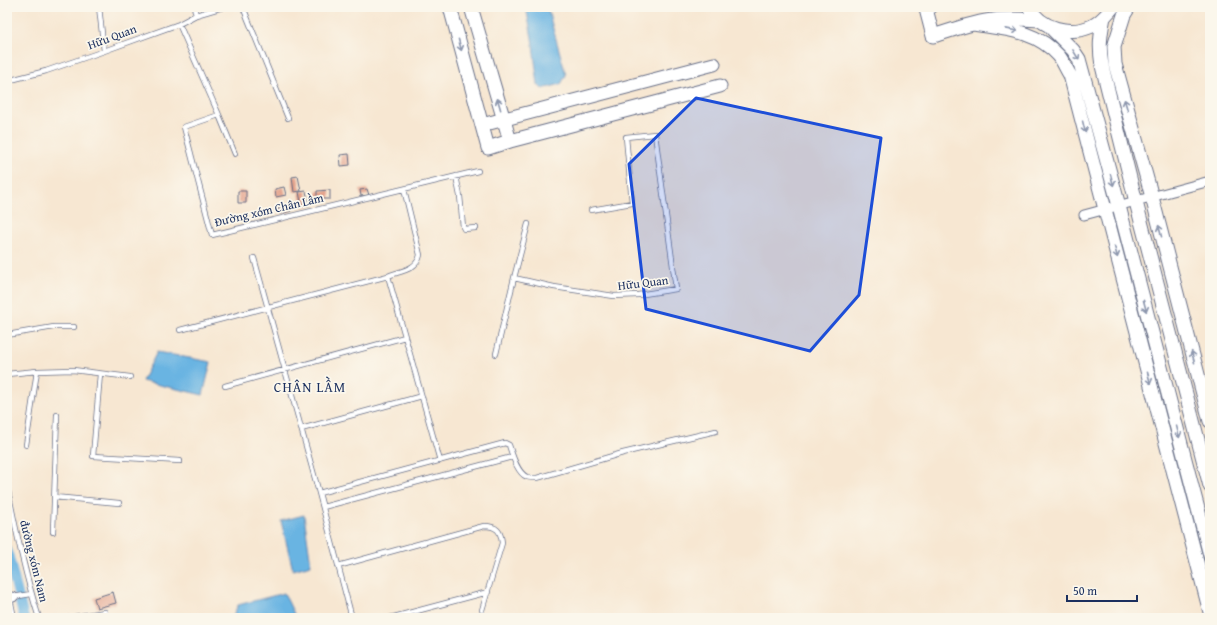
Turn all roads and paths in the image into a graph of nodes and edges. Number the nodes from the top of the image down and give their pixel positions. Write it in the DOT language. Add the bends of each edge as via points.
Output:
graph roads {
  1 [pos="99,7"];
  2 [pos="194,7"];
  3 [pos="223,7"];
  4 [pos="243,7"];
  5 [pos="450,7"];
  6 [pos="471,7"];
  7 [pos="1028,7"];
  8 [pos="1113,7"];
  9 [pos="1129,7"];
  10 [pos="928,8"];
  11 [pos="196,15"];
  12 [pos="1104,18"];
  13 [pos="1045,23"];
  14 [pos="179,24"];
  15 [pos="973,24"];
  16 [pos="104,52"];
  17 [pos="714,64"];
  18 [pos="1108,65"];
  19 [pos="1083,72"];
  20 [pos="1070,75"];
  21 [pos="7,81"];
  22 [pos="720,86"];
  23 [pos="220,115"];
  24 [pos="288,118"];
  25 [pos="504,120"];
  26 [pos="482,125"];
  27 [pos="510,141"];
  28 [pos="235,154"];
  29 [pos="478,171"];
  30 [pos="456,176"];
  31 [pos="1210,181"];
  32 [pos="404,189"];
  33 [pos="1152,197"];
  34 [pos="1136,202"];
  35 [pos="1119,206"];
  36 [pos="591,210"];
  37 [pos="1105,210"];
  38 [pos="1084,215"];
  39 [pos="528,224"];
  40 [pos="476,228"];
  41 [pos="254,258"];
  42 [pos="388,276"];
  43 [pos="514,278"];
  44 [pos="267,307"];
  45 [pos="74,327"];
  46 [pos="180,330"];
  47 [pos="7,335"];
  48 [pos="405,337"];
  49 [pos="496,354"];
  50 [pos="285,369"];
  51 [pos="37,371"];
  52 [pos="7,374"];
  53 [pos="100,374"];
  54 [pos="130,377"];
  55 [pos="225,386"];
  56 [pos="422,396"];
  57 [pos="57,415"];
  58 [pos="1210,421"];
  59 [pos="302,429"];
  60 [pos="716,431"];
  61 [pos="26,445"];
  62 [pos="512,457"];
  63 [pos="180,461"];
  64 [pos="440,461"];
  65 [pos="7,486"];
  66 [pos="1210,486"];
  67 [pos="319,493"];
  68 [pos="54,497"];
  69 [pos="119,503"];
  70 [pos="323,507"];
  71 [pos="53,532"];
  72 [pos="1210,556"];
  73 [pos="338,566"];
  74 [pos="488,592"];
  75 [pos="31,594"];
  76 [pos="13,597"];
  77 [pos="482,610"];
  78 [pos="1210,612"];
  79 [pos="14,618"];
  80 [pos="39,618"];
  81 [pos="68,618"];
  82 [pos="106,618"];
  83 [pos="352,618"];
  84 [pos="390,618"];
  1 -- 16 [label="lane"];
  2 -- 11 [label="lane"];
  3 -- 11 [label="lane, Hữu Quan"];
  4 -- 24 [label="lane"];
  5 -- 26 [label="main road, one-way"];
  25 -- 6 [label="main road, one-way"];
  7 -- 13 [label="main road"];
  8 -- 12 [label="main road"];
  9 -- 18 [label="main road"];
  10 -- 15 [label="main road" via="933,36"];
  11 -- 14 [label="lane, Hữu Quan"];
  12 -- 13 [label="main road" via="1092,26 1079,30 1064,30"];
  12 -- 18 [label="main road" via="1100,50"];
  13 -- 15 [label="main road" via="1012,18"];
  13 -- 19 [label="main road, one-way" via="1073,50"];
  14 -- 16 [label="lane, Hữu Quan"];
  14 -- 23 [label="lane"];
  15 -- 20 [label="main road, one-way" via="1015,30 1037,38 1059,57"];
  16 -- 21 [label="lane, Hữu Quan"];
  17 -- 25 [label="main road"];
  33 -- 18 [label="main road, one-way"];
  18 -- 34 [label="main road"];
  19 -- 20 [label="main road"];
  19 -- 35 [label="main road, one-way"];
  20 -- 37 [label="main road, one-way"];
  22 -- 27 [label="main road"];
  23 -- 28 [label="lane"];
  23 -- 32 [label="lane, Đường xóm Chân Lầm" via="184,127 212,235"];
  25 -- 26 [label="main road"];
  25 -- 27 [label="main road"];
  26 -- 27 [label="main road" via="488,148"];
  29 -- 30 [label="lane, Đường xóm Chân Lầm"];
  30 -- 32 [label="lane, Đường xóm Chân Lầm"];
  30 -- 40 [label="lane" via="462,227"];
  31 -- 33 [label="street"];
  32 -- 42 [label="lane" via="420,255 419,260 411,268"];
  33 -- 34 [label="street"];
  58 -- 33 [label="main road, one-way"];
  34 -- 35 [label="street"];
  34 -- 66 [label="main road"];
  35 -- 37 [label="street"];
  35 -- 72 [label="main road, one-way"];
  36 -- 43 [label="lane, Hữu Quan" via="632,203 626,137 655,134 676,289 614,296"];
  37 -- 38 [label="street"];
  37 -- 78 [label="main road, one-way"];
  39 -- 43 [label="lane"];
  41 -- 44 [label="lane"];
  42 -- 44 [label="lane"];
  42 -- 48 [label="lane"];
  43 -- 49 [label="lane"];
  44 -- 46 [label="lane"];
  44 -- 50 [label="lane"];
  45 -- 47 [label="lane" via="54,327"];
  48 -- 50 [label="lane"];
  48 -- 56 [label="lane"];
  50 -- 55 [label="lane"];
  50 -- 59 [label="lane"];
  51 -- 52 [label="lane"];
  51 -- 53 [label="lane" via="73,370"];
  51 -- 61 [label="lane"];
  53 -- 54 [label="lane"];
  53 -- 63 [label="lane" via="94,456"];
  56 -- 59 [label="lane"];
  56 -- 64 [label="lane"];
  57 -- 68 [label="lane"];
  59 -- 67 [label="lane"];
  60 -- 62 [label="lane" via="623,453 536,478 522,474"];
  62 -- 64 [label="lane" via="509,445 505,443"];
  62 -- 70 [label="lane"];
  64 -- 67 [label="lane"];
  65 -- 75 [label="lane, đường xóm Nam"];
  67 -- 70 [label="lane"];
  68 -- 69 [label="lane"];
  68 -- 71 [label="lane"];
  70 -- 73 [label="lane"];
  73 -- 74 [label="lane" via="484,526 492,526 498,530 502,543"];
  73 -- 83 [label="lane"];
  74 -- 77 [label="lane"];
  74 -- 84 [label="lane"];
  75 -- 76 [label="lane"];
  75 -- 80 [label="lane, đường xóm Nam"];
  76 -- 79 [label="lane"];
  81 -- 82 [label="lane" via="105,612"];
}
